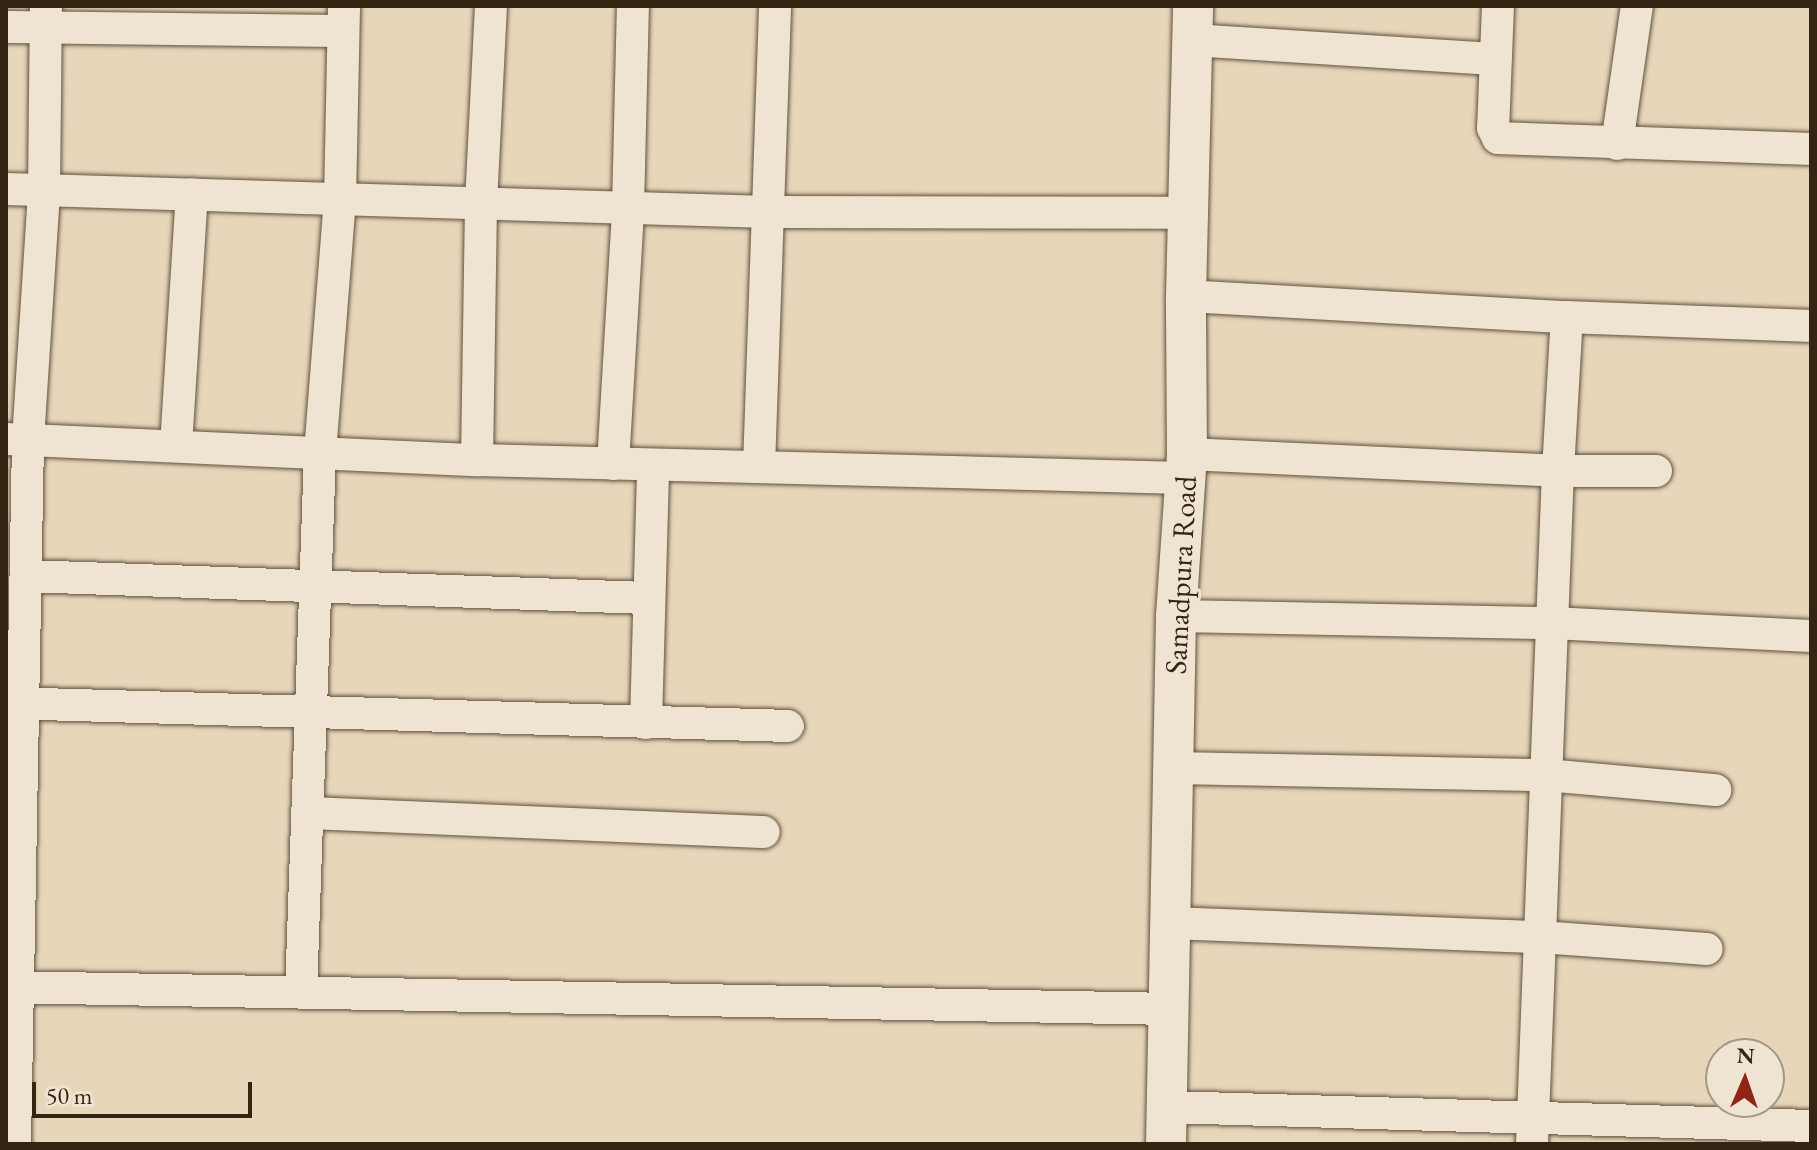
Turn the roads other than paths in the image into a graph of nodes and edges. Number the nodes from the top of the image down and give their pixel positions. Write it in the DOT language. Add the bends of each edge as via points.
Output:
graph roads {
  1 [pos="491,6"];
  2 [pos="633,6"];
  3 [pos="775,6"];
  4 [pos="1498,6"];
  5 [pos="1637,6"];
  6 [pos="46,18"];
  7 [pos="344,18"];
  8 [pos="1193,23"];
  9 [pos="6,27"];
  10 [pos="1493,59"];
  11 [pos="1617,144"];
  12 [pos="1811,149"];
  13 [pos="6,189"];
  14 [pos="44,191"];
  15 [pos="192,195"];
  16 [pos="340,199"];
  17 [pos="481,203"];
  18 [pos="628,208"];
  19 [pos="769,212"];
  20 [pos="1188,213"];
  21 [pos="1186,296"];
  22 [pos="1567,317"];
  23 [pos="1811,326"];
  24 [pos="17,439"];
  25 [pos="176,446"];
  26 [pos="320,453"];
  27 [pos="477,460"];
  28 [pos="613,464"];
  29 [pos="653,465"];
  30 [pos="1185,466"];
  31 [pos="759,467"];
  32 [pos="1558,471"];
  33 [pos="1656,471"];
  34 [pos="26,576"];
  35 [pos="316,586"];
  36 [pos="646,598"];
  37 [pos="1176,616"];
  38 [pos="1552,623"];
  39 [pos="1811,636"];
  40 [pos="15,703"];
  41 [pos="312,710"];
  42 [pos="646,723"];
  43 [pos="788,726"];
  44 [pos="1174,768"];
  45 [pos="1546,775"];
  46 [pos="1715,790"];
  47 [pos="308,813"];
  48 [pos="764,832"];
  49 [pos="1170,923"];
  50 [pos="1540,937"];
  51 [pos="1707,949"];
  52 [pos="13,988"];
  53 [pos="301,992"];
  54 [pos="1169,1009"];
  55 [pos="1167,1125"];
  56 [pos="1811,1126"];
  57 [pos="1532,1130"];
  58 [pos="15,1144"];
  1 -- 17 [label="street"];
  2 -- 18 [label="street"];
  3 -- 19 [label="street"];
  4 -- 10 [label="street"];
  5 -- 11 [label="street"];
  6 -- 7 [label="street"];
  6 -- 9 [label="street"];
  6 -- 14 [label="street"];
  7 -- 16 [label="street"];
  8 -- 10 [label="street"];
  8 -- 20 [label="street, Samadpura Road"];
  10 -- 11 [label="street" via="1493,128 1498,138"];
  11 -- 12 [label="street"];
  13 -- 14 [label="street"];
  14 -- 15 [label="street"];
  14 -- 24 [label="street"];
  15 -- 16 [label="street"];
  15 -- 25 [label="street"];
  16 -- 17 [label="street"];
  16 -- 26 [label="street"];
  17 -- 18 [label="street"];
  17 -- 27 [label="street"];
  18 -- 19 [label="street"];
  18 -- 28 [label="street"];
  19 -- 20 [label="street"];
  19 -- 31 [label="street"];
  20 -- 21 [label="street, Samadpura Road"];
  21 -- 22 [label="street"];
  21 -- 30 [label="street, Samadpura Road"];
  22 -- 23 [label="street"];
  22 -- 32 [label="street"];
  24 -- 25 [label="street"];
  24 -- 34 [label="street"];
  25 -- 26 [label="street"];
  26 -- 27 [label="street"];
  26 -- 35 [label="street"];
  27 -- 28 [label="street"];
  28 -- 29 [label="street"];
  29 -- 31 [label="street"];
  29 -- 36 [label="street"];
  30 -- 31 [label="street"];
  30 -- 32 [label="street"];
  30 -- 37 [label="street, Samadpura Road"];
  32 -- 33 [label="street"];
  32 -- 38 [label="street"];
  34 -- 35 [label="street"];
  34 -- 40 [label="street"];
  35 -- 36 [label="street"];
  35 -- 41 [label="street"];
  36 -- 42 [label="street"];
  37 -- 38 [label="street"];
  37 -- 44 [label="street, Samadpura Road"];
  38 -- 39 [label="street"];
  38 -- 45 [label="street"];
  40 -- 41 [label="street"];
  40 -- 52 [label="street"];
  41 -- 42 [label="street"];
  41 -- 47 [label="street"];
  42 -- 43 [label="street"];
  44 -- 45 [label="street"];
  44 -- 49 [label="street, Samadpura Road"];
  45 -- 46 [label="street"];
  45 -- 50 [label="street"];
  47 -- 48 [label="street"];
  47 -- 53 [label="street"];
  49 -- 50 [label="street"];
  49 -- 54 [label="street, Samadpura Road"];
  50 -- 51 [label="street"];
  50 -- 57 [label="street"];
  52 -- 53 [label="street"];
  52 -- 58 [label="street"];
  53 -- 54 [label="street"];
  54 -- 55 [label="street, Samadpura Road"];
  55 -- 57 [label="street"];
  56 -- 57 [label="street"];
}
